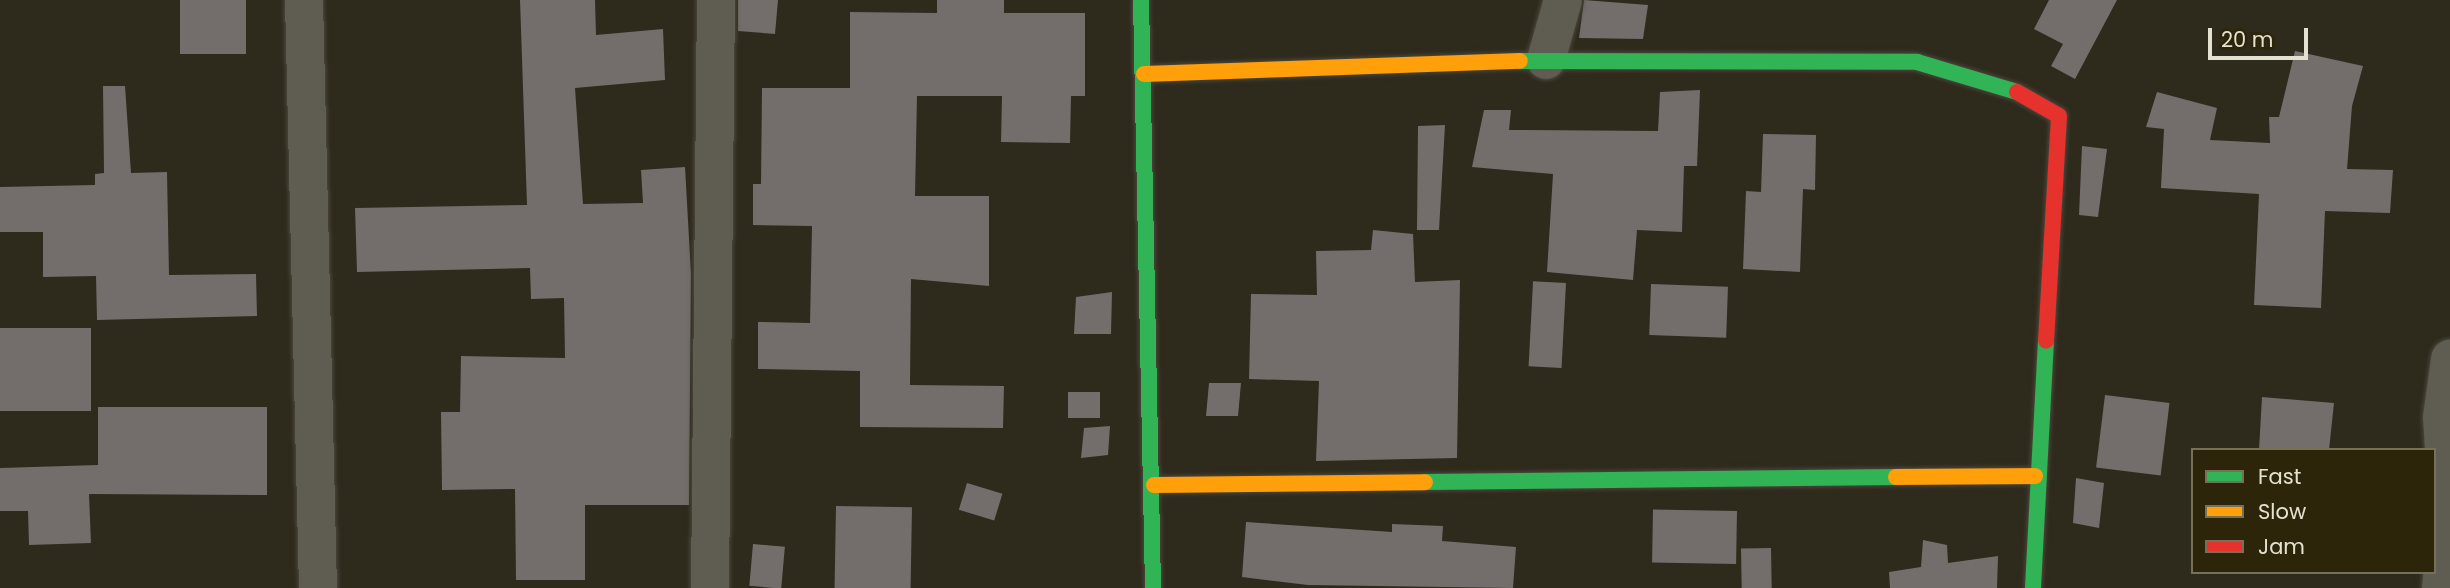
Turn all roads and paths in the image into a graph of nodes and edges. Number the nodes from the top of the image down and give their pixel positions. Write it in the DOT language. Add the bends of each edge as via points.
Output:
graph roads {
  1 [pos="304,0"];
  2 [pos="716,0"];
  3 [pos="1141,0"];
  4 [pos="1563,0"];
  5 [pos="1545,60"];
  6 [pos="1144,74"];
  7 [pos="2450,359"];
  8 [pos="2035,476"];
  9 [pos="1154,485"];
  10 [pos="318,588"];
  11 [pos="710,588"];
  12 [pos="1153,588"];
  13 [pos="2033,588"];
  14 [pos="2441,588"];
  1 -- 10 [label="street"];
  2 -- 11 [label="street"];
  3 -- 6 [label="street"];
  4 -- 5 [label="street"];
  5 -- 6 [label="street"];
  5 -- 8 [label="street" via="1917,62 1980,76 2047,105 2059,116 2061,163"];
  6 -- 9 [label="street"];
  7 -- 14 [label="street" via="2442,416 2448,517"];
  8 -- 9 [label="street"];
  8 -- 13 [label="street"];
  9 -- 12 [label="street"];
}
